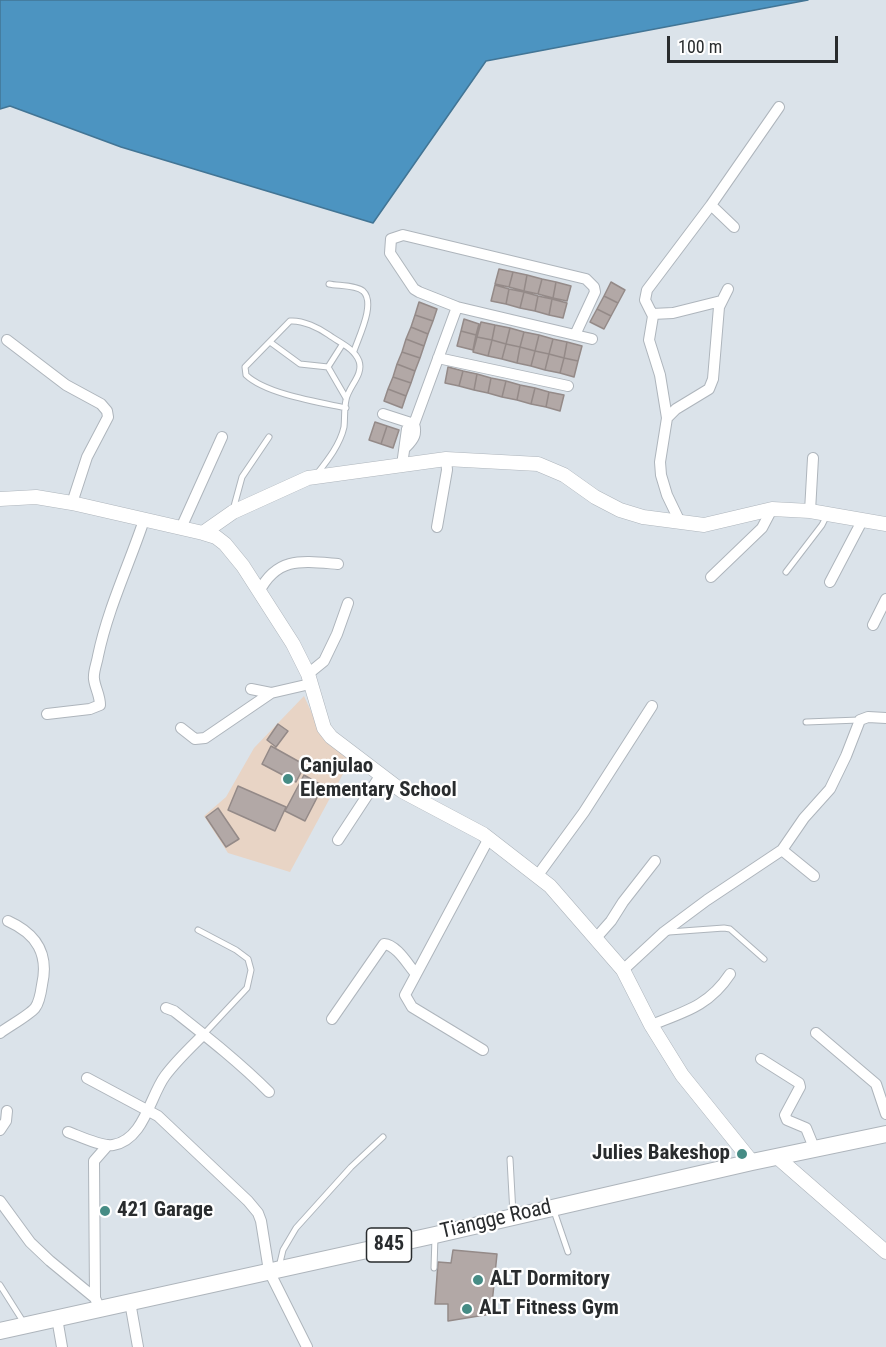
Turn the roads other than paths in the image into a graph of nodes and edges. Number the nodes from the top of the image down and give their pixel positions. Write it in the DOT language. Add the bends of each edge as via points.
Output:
graph roads {
  1 [pos="778,107"];
  2 [pos="711,205"];
  3 [pos="734,227"];
  4 [pos="329,284"];
  5 [pos="728,289"];
  6 [pos="721,301"];
  7 [pos="457,307"];
  8 [pos="652,314"];
  9 [pos="574,335"];
  10 [pos="592,339"];
  11 [pos="7,340"];
  12 [pos="270,342"];
  13 [pos="342,345"];
  14 [pos="354,351"];
  15 [pos="438,357"];
  16 [pos="328,367"];
  17 [pos="568,386"];
  18 [pos="346,399"];
  19 [pos="346,408"];
  20 [pos="383,414"];
  21 [pos="667,418"];
  22 [pos="414,423"];
  23 [pos="222,437"];
  24 [pos="269,437"];
  25 [pos="813,458"];
  26 [pos="446,459"];
  27 [pos="402,465"];
  28 [pos="316,477"];
  29 [pos="0,499"];
  30 [pos="72,503"];
  31 [pos="772,509"];
  32 [pos="810,511"];
  33 [pos="233,512"];
  34 [pos="827,515"];
  35 [pos="144,520"];
  36 [pos="679,520"];
  37 [pos="862,521"];
  38 [pos="886,524"];
  39 [pos="437,526"];
  40 [pos="181,528"];
  41 [pos="203,533"];
  42 [pos="338,564"];
  43 [pos="786,572"];
  44 [pos="711,577"];
  45 [pos="830,582"];
  46 [pos="259,592"];
  47 [pos="886,599"];
  48 [pos="348,603"];
  49 [pos="873,625"];
  50 [pos="309,679"];
  51 [pos="251,689"];
  52 [pos="271,693"];
  53 [pos="652,706"];
  54 [pos="47,714"];
  55 [pos="886,718"];
  56 [pos="860,720"];
  57 [pos="806,722"];
  58 [pos="181,728"];
  59 [pos="380,776"];
  60 [pos="489,838"];
  61 [pos="338,840"];
  62 [pos="782,850"];
  63 [pos="655,861"];
  64 [pos="538,875"];
  65 [pos="814,876"];
  66 [pos="8,921"];
  67 [pos="198,930"];
  68 [pos="664,932"];
  69 [pos="596,938"];
  70 [pos="764,959"];
  71 [pos="623,970"];
  72 [pos="416,974"];
  73 [pos="730,974"];
  74 [pos="166,1008"];
  75 [pos="332,1019"];
  76 [pos="651,1024"];
  77 [pos="0,1033"];
  78 [pos="816,1033"];
  79 [pos="203,1035"];
  80 [pos="483,1050"];
  81 [pos="761,1059"];
  82 [pos="87,1078"];
  83 [pos="269,1092"];
  84 [pos="150,1110"];
  85 [pos="7,1111"];
  86 [pos="886,1114"];
  87 [pos="0,1130"];
  88 [pos="68,1132"];
  89 [pos="886,1134"];
  90 [pos="383,1137"];
  91 [pos="108,1145"];
  92 [pos="815,1150"];
  93 [pos="777,1157"];
  94 [pos="510,1159"];
  95 [pos="752,1162"];
  96 [pos="0,1201"];
  97 [pos="553,1206"];
  98 [pos="513,1215"];
  99 [pos="435,1235"];
  100 [pos="568,1252"];
  101 [pos="886,1252"];
  102 [pos="434,1268"];
  103 [pos="274,1270"];
  104 [pos="0,1285"];
  105 [pos="8,1298"];
  106 [pos="0,1301"];
  107 [pos="130,1302"];
  108 [pos="98,1303"];
  109 [pos="57,1318"];
  110 [pos="25,1325"];
  111 [pos="0,1330"];
  112 [pos="62,1347"];
  113 [pos="138,1347"];
  114 [pos="307,1347"];
  1 -- 2 [label="street"];
  2 -- 3 [label="street"];
  2 -- 8 [label="street" via="647,290 645,300"];
  4 -- 14 [label="lane" via="357,288 368,300"];
  5 -- 6 [label="street"];
  6 -- 8 [label="street"];
  6 -- 21 [label="street" via="709,389"];
  7 -- 9 [label="street"];
  7 -- 9 [label="street" via="414,289 390,252 392,239 403,235 586,279 595,292"];
  7 -- 15 [label="street"];
  8 -- 21 [label="street" via="649,340"];
  9 -- 10 [label="street"];
  11 -- 30 [label="street" via="107,411 108,417 87,457"];
  12 -- 13 [label="lane" via="284,326 296,320 321,330"];
  12 -- 16 [label="lane" via="300,364"];
  12 -- 19 [label="lane" via="245,367 252,381"];
  13 -- 14 [label="lane"];
  13 -- 16 [label="lane"];
  14 -- 18 [label="lane" via="360,370"];
  15 -- 17 [label="street"];
  15 -- 22 [label="street"];
  16 -- 18 [label="lane"];
  18 -- 19 [label="lane"];
  19 -- 28 [label="lane" via="341,437"];
  20 -- 22 [label="street"];
  21 -- 36 [label="street" via="661,475"];
  22 -- 27 [label="street" via="416,432 406,447"];
  23 -- 40 [label="street"];
  24 -- 33 [label="lane" via="242,477"];
  25 -- 32 [label="street"];
  26 -- 27 [label="street"];
  26 -- 36 [label="street" via="538,464 564,475 620,510 643,517"];
  26 -- 39 [label="street"];
  27 -- 28 [label="street"];
  28 -- 33 [label="street"];
  29 -- 30 [label="street" via="36,497"];
  30 -- 35 [label="street"];
  31 -- 32 [label="street"];
  31 -- 36 [label="street" via="704,525"];
  31 -- 44 [label="street" via="762,528"];
  32 -- 34 [label="street"];
  33 -- 41 [label="street"];
  34 -- 37 [label="street"];
  34 -- 43 [label="lane"];
  35 -- 40 [label="street"];
  35 -- 54 [label="street" via="101,641 94,678 100,705"];
  37 -- 38 [label="street"];
  37 -- 45 [label="street"];
  40 -- 41 [label="street"];
  41 -- 46 [label="street" via="225,544"];
  42 -- 46 [label="street" via="290,563 272,571"];
  46 -- 50 [label="street" via="293,644"];
  47 -- 49 [label="street"];
  48 -- 50 [label="street" via="324,661"];
  50 -- 52 [label="street"];
  50 -- 59 [label="street" via="324,728"];
  51 -- 52 [label="street"];
  52 -- 58 [label="street" via="200,740 191,738"];
  53 -- 64 [label="street"];
  55 -- 56 [label="street"];
  56 -- 57 [label="lane"];
  56 -- 62 [label="street" via="830,789"];
  59 -- 60 [label="street"];
  59 -- 61 [label="street"];
  60 -- 64 [label="street"];
  60 -- 72 [label="street"];
  62 -- 65 [label="street"];
  62 -- 68 [label="street"];
  63 -- 69 [label="street"];
  64 -- 69 [label="street"];
  66 -- 77 [label="street" via="22,927 39,947 44,980 35,1008"];
  67 -- 79 [label="lane" via="248,959 251,970 247,988"];
  68 -- 70 [label="lane" via="730,929"];
  68 -- 71 [label="street"];
  69 -- 71 [label="street"];
  71 -- 76 [label="street"];
  72 -- 75 [label="street" via="393,947 384,944"];
  72 -- 80 [label="street" via="405,995 412,1007"];
  73 -- 76 [label="street" via="696,1008"];
  74 -- 79 [label="street"];
  76 -- 95 [label="street" via="682,1075"];
  78 -- 86 [label="street" via="876,1084"];
  79 -- 83 [label="street"];
  79 -- 84 [label="street" via="165,1076"];
  81 -- 92 [label="street" via="799,1083 785,1115 787,1120 806,1128"];
  82 -- 84 [label="street"];
  84 -- 91 [label="street" via="126,1138"];
  84 -- 103 [label="street" via="258,1212"];
  85 -- 87 [label="street"];
  88 -- 91 [label="street"];
  89 -- 92 [label="main road, Tiangge Road / 845"];
  90 -- 103 [label="lane" via="296,1228"];
  91 -- 108 [label="street" via="94,1161"];
  92 -- 93 [label="main road, Tiangge Road / 845"];
  93 -- 95 [label="main road, Tiangge Road / 845"];
  93 -- 101 [label="street"];
  94 -- 98 [label="lane"];
  95 -- 97 [label="main road, Tiangge Road / 845"];
  96 -- 108 [label="street" via="30,1242"];
  97 -- 98 [label="main road, Tiangge Road / 845"];
  97 -- 100 [label="lane"];
  98 -- 99 [label="main road, Tiangge Road / 845"];
  99 -- 102 [label="lane"];
  99 -- 103 [label="main road, Tiangge Road / 845"];
  103 -- 107 [label="main road, Tiangge Road / 845"];
  103 -- 114 [label="street"];
  104 -- 105 [label="lane"];
  105 -- 106 [label="lane"];
  105 -- 110 [label="lane"];
  107 -- 108 [label="main road, Tiangge Road / 845"];
  107 -- 113 [label="street"];
  108 -- 109 [label="main road, Tiangge Road / 845"];
  109 -- 110 [label="main road, Tiangge Road / 845"];
  109 -- 112 [label="street"];
  110 -- 111 [label="main road, Tiangge Road / 845"];
}
